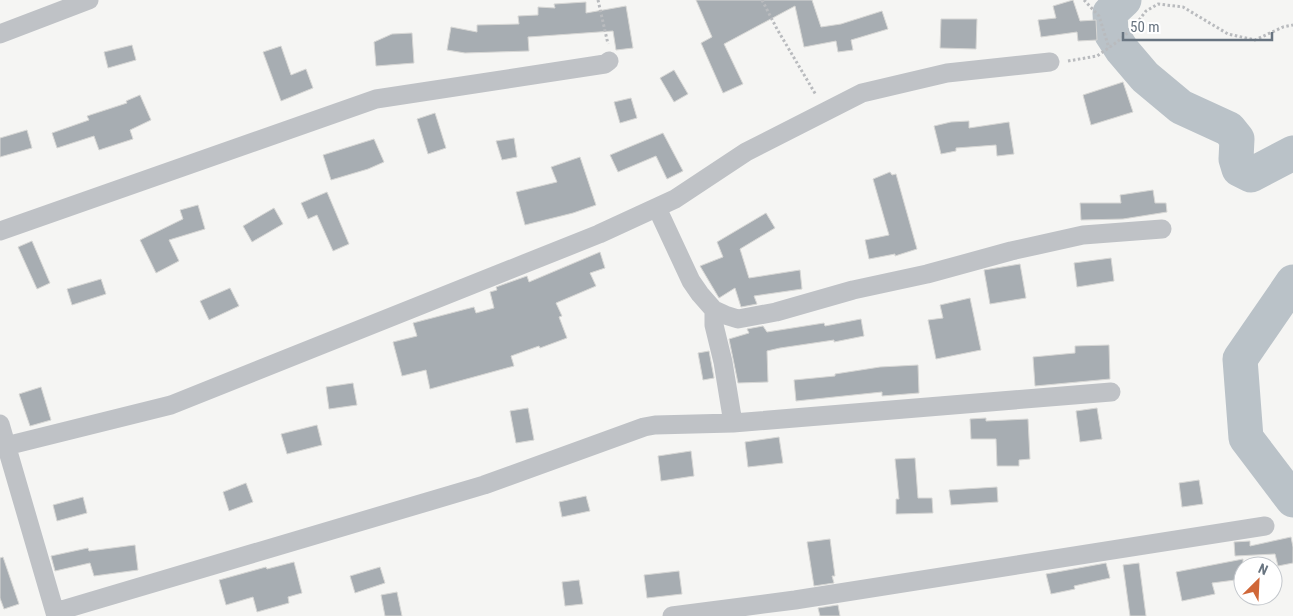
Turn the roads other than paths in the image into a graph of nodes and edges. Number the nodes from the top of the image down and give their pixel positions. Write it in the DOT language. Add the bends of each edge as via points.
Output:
graph roads {
  1 [pos="89,0"];
  2 [pos="0,34"];
  3 [pos="609,61"];
  4 [pos="1050,62"];
  5 [pos="657,208"];
  6 [pos="1162,229"];
  7 [pos="0,231"];
  8 [pos="714,310"];
  9 [pos="1111,392"];
  10 [pos="733,423"];
  11 [pos="0,424"];
  12 [pos="6,458"];
  13 [pos="1265,526"];
  14 [pos="56,614"];
  15 [pos="672,616"];
  1 -- 2 [label="street"];
  3 -- 7 [label="street" via="376,98"];
  4 -- 5 [label="street" via="948,73 862,93 746,152 676,199"];
  5 -- 8 [label="street" via="691,281"];
  5 -- 12 [label="street" via="171,405"];
  6 -- 8 [label="street" via="1083,235 738,319"];
  8 -- 10 [label="street"];
  9 -- 10 [label="street"];
  10 -- 14 [label="street" via="644,427 484,485"];
  11 -- 12 [label="street"];
  12 -- 14 [label="street"];
  13 -- 15 [label="street"];
}
